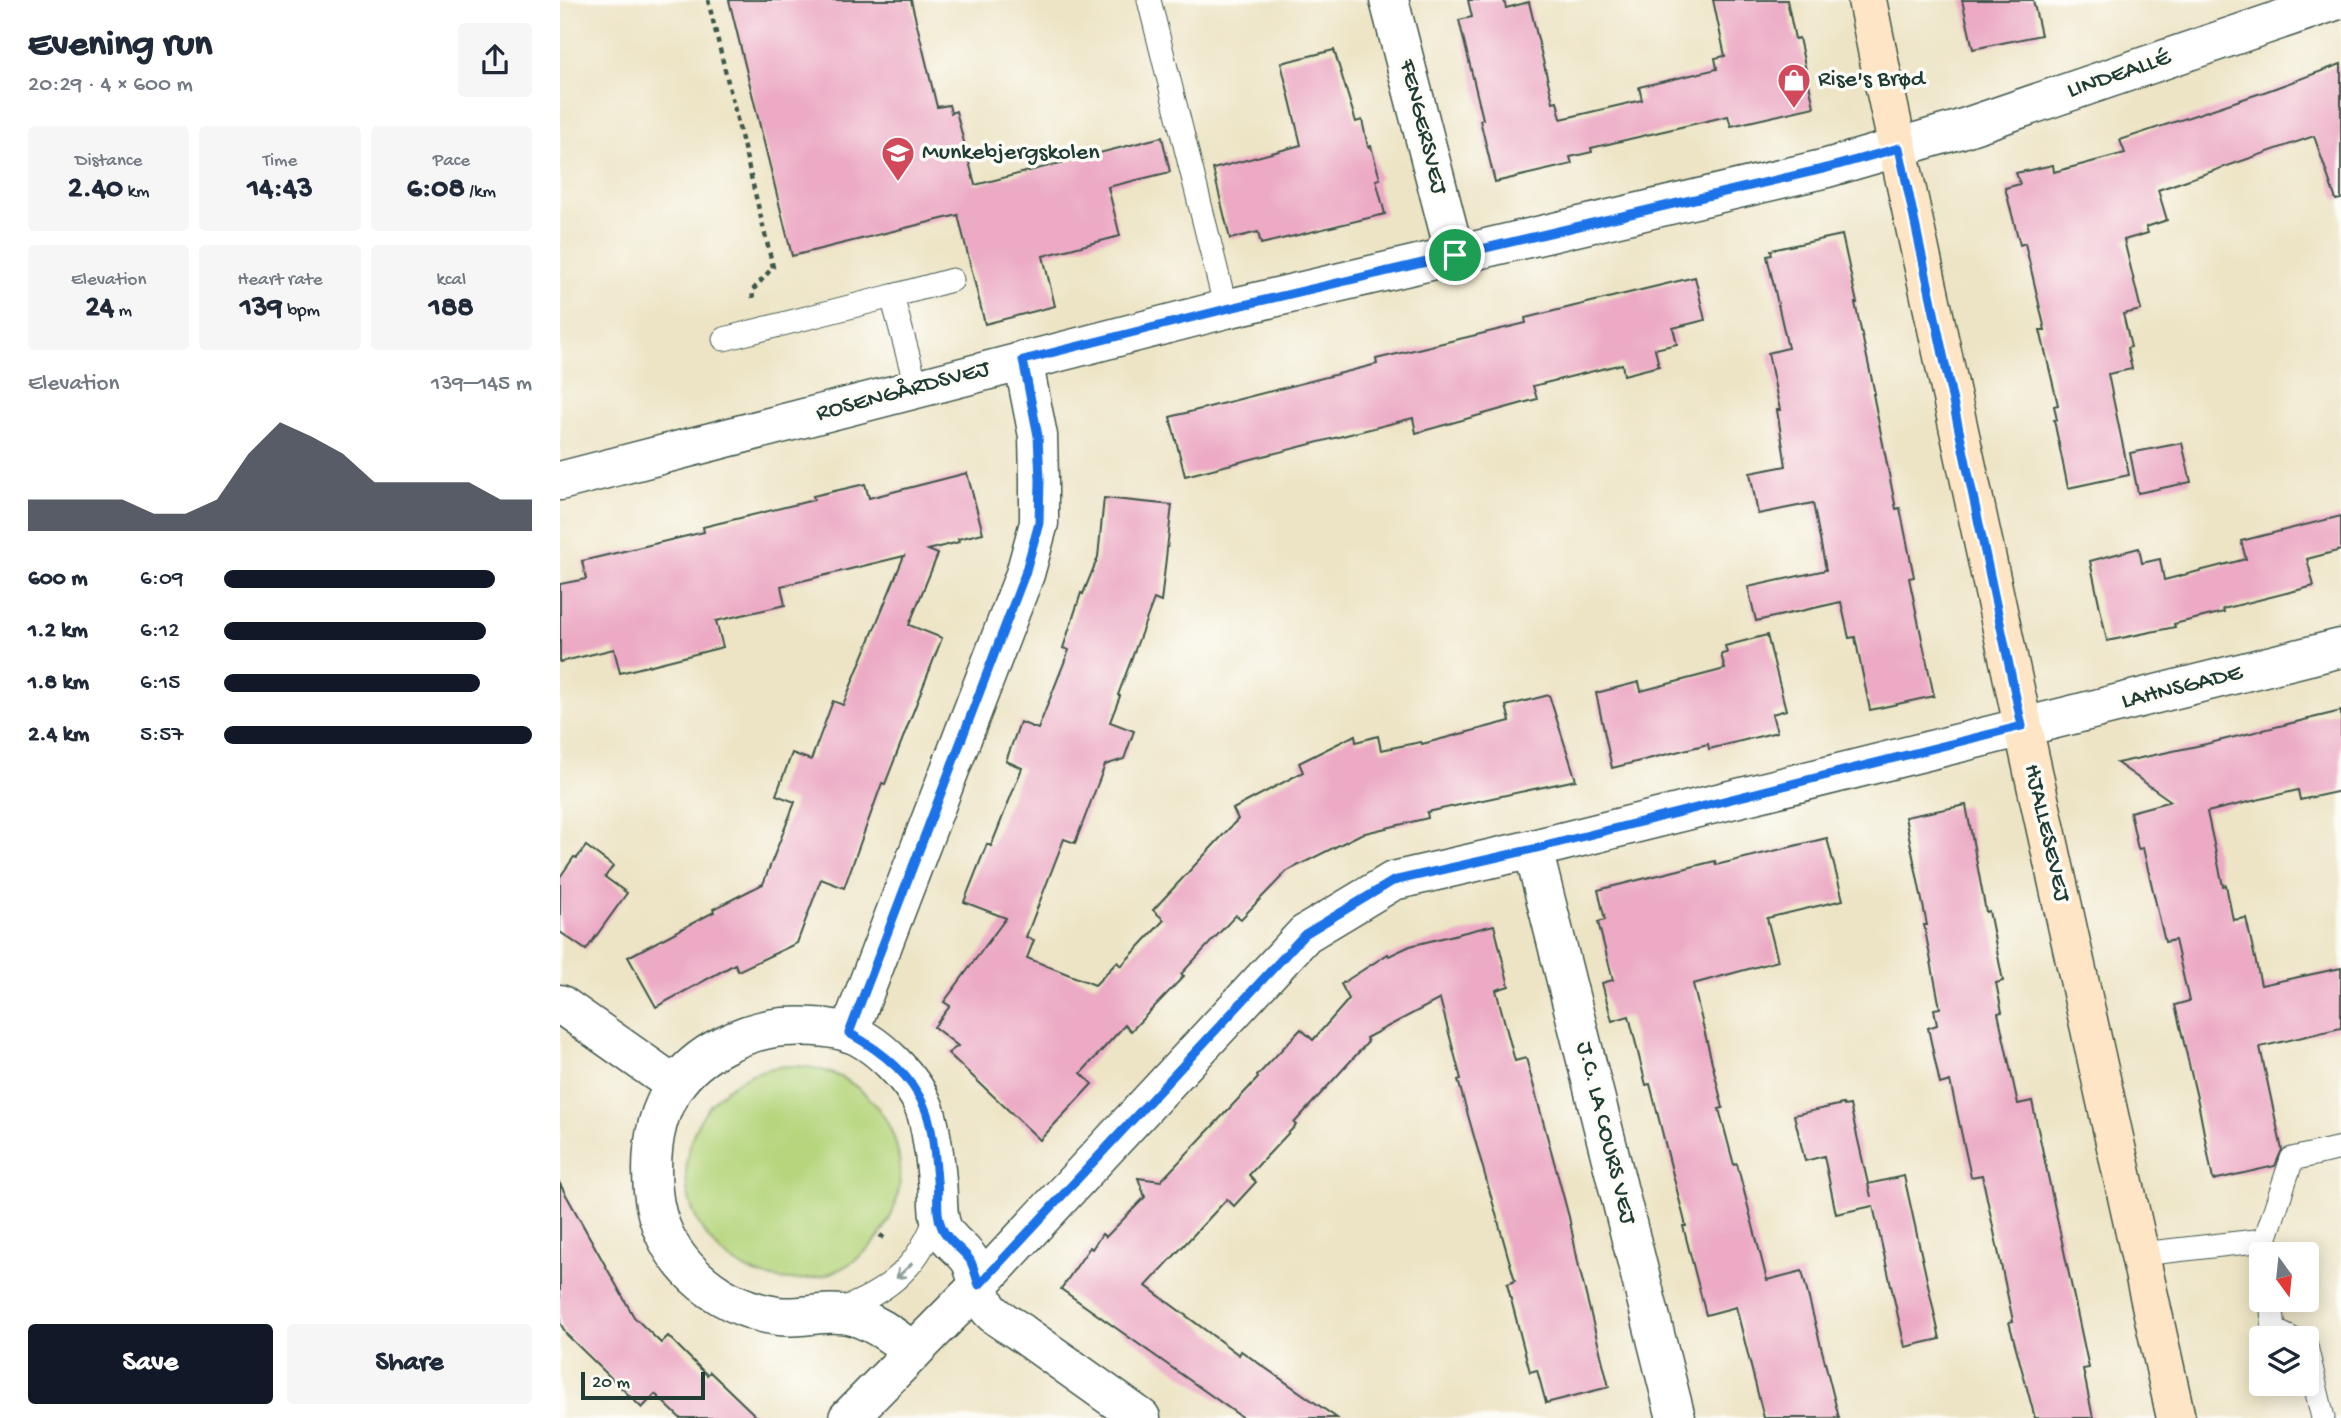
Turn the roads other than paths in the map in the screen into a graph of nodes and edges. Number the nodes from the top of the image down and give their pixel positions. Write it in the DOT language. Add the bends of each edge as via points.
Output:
graph roads {
  1 [pos="1149,0"];
  2 [pos="1389,0"];
  3 [pos="1867,0"];
  4 [pos="2338,0"];
  5 [pos="1899,148"];
  6 [pos="1455,255"];
  7 [pos="952,280"];
  8 [pos="892,296"];
  9 [pos="1226,309"];
  10 [pos="724,339"];
  11 [pos="1023,360"];
  12 [pos="917,389"];
  13 [pos="560,481"];
  14 [pos="2341,649"];
  15 [pos="2022,726"];
  16 [pos="1533,849"];
  17 [pos="560,1004"];
  18 [pos="849,1033"];
  19 [pos="675,1085"];
  20 [pos="2341,1148"];
  21 [pos="938,1213"];
  22 [pos="2267,1242"];
  23 [pos="2249,1248"];
  24 [pos="2141,1254"];
  25 [pos="979,1285"];
  26 [pos="830,1313"];
  27 [pos="913,1352"];
  28 [pos="2318,1396"];
  29 [pos="848,1418"];
  30 [pos="1141,1418"];
  31 [pos="1676,1418"];
  32 [pos="2176,1418"];
  33 [pos="2323,1418"];
  1 -- 9 [label="lane"];
  2 -- 6 [label="street, FENGERSVEJ"];
  3 -- 5 [label="street, HJALLESEVEJ"];
  4 -- 5 [label="street, LINDEALLÉ"];
  5 -- 6 [label="street, ROSENGÅRDSVEJ"];
  5 -- 15 [label="street, HJALLESEVEJ"];
  6 -- 9 [label="street, ROSENGÅRDSVEJ"];
  7 -- 8 [label="lane"];
  8 -- 10 [label="lane"];
  8 -- 12 [label="lane"];
  9 -- 11 [label="street, ROSENGÅRDSVEJ"];
  11 -- 12 [label="street, ROSENGÅRDSVEJ"];
  11 -- 18 [label="street" via="1038,436 1039,523 1025,574"];
  12 -- 13 [label="street, ROSENGÅRDSVEJ"];
  14 -- 15 [label="street, LAHNSGADE"];
  15 -- 16 [label="street, LAHNSGADE"];
  15 -- 24 [label="street, HJALLESEVEJ"];
  16 -- 25 [label="street, LAHNSGADE" via="1393,881 1305,934"];
  16 -- 31 [label="street, J.C. LA COURS VEJ"];
  17 -- 19 [label="street"];
  18 -- 19 [label="street" via="812,1026 773,1028 708,1055"];
  18 -- 21 [label="street" via="874,1047 904,1075 924,1107 933,1144"];
  19 -- 26 [label="street" via="662,1110 651,1168 660,1227 676,1254 713,1292 755,1311 782,1316"];
  20 -- 22 [label="lane" via="2292,1159"];
  21 -- 25 [label="street" via="951,1242 970,1259"];
  21 -- 26 [label="lane, one-way" via="914,1261 892,1283 864,1301"];
  23 -- 24 [label="lane"];
  24 -- 32 [label="street, HJALLESEVEJ"];
  25 -- 27 [label="street, LAHNSGADE"];
  25 -- 30 [label="street" via="988,1308"];
  26 -- 27 [label="street" via="866,1321"];
  27 -- 29 [label="street, LAHNSGADE"];
  28 -- 33 [label="lane"];
}
